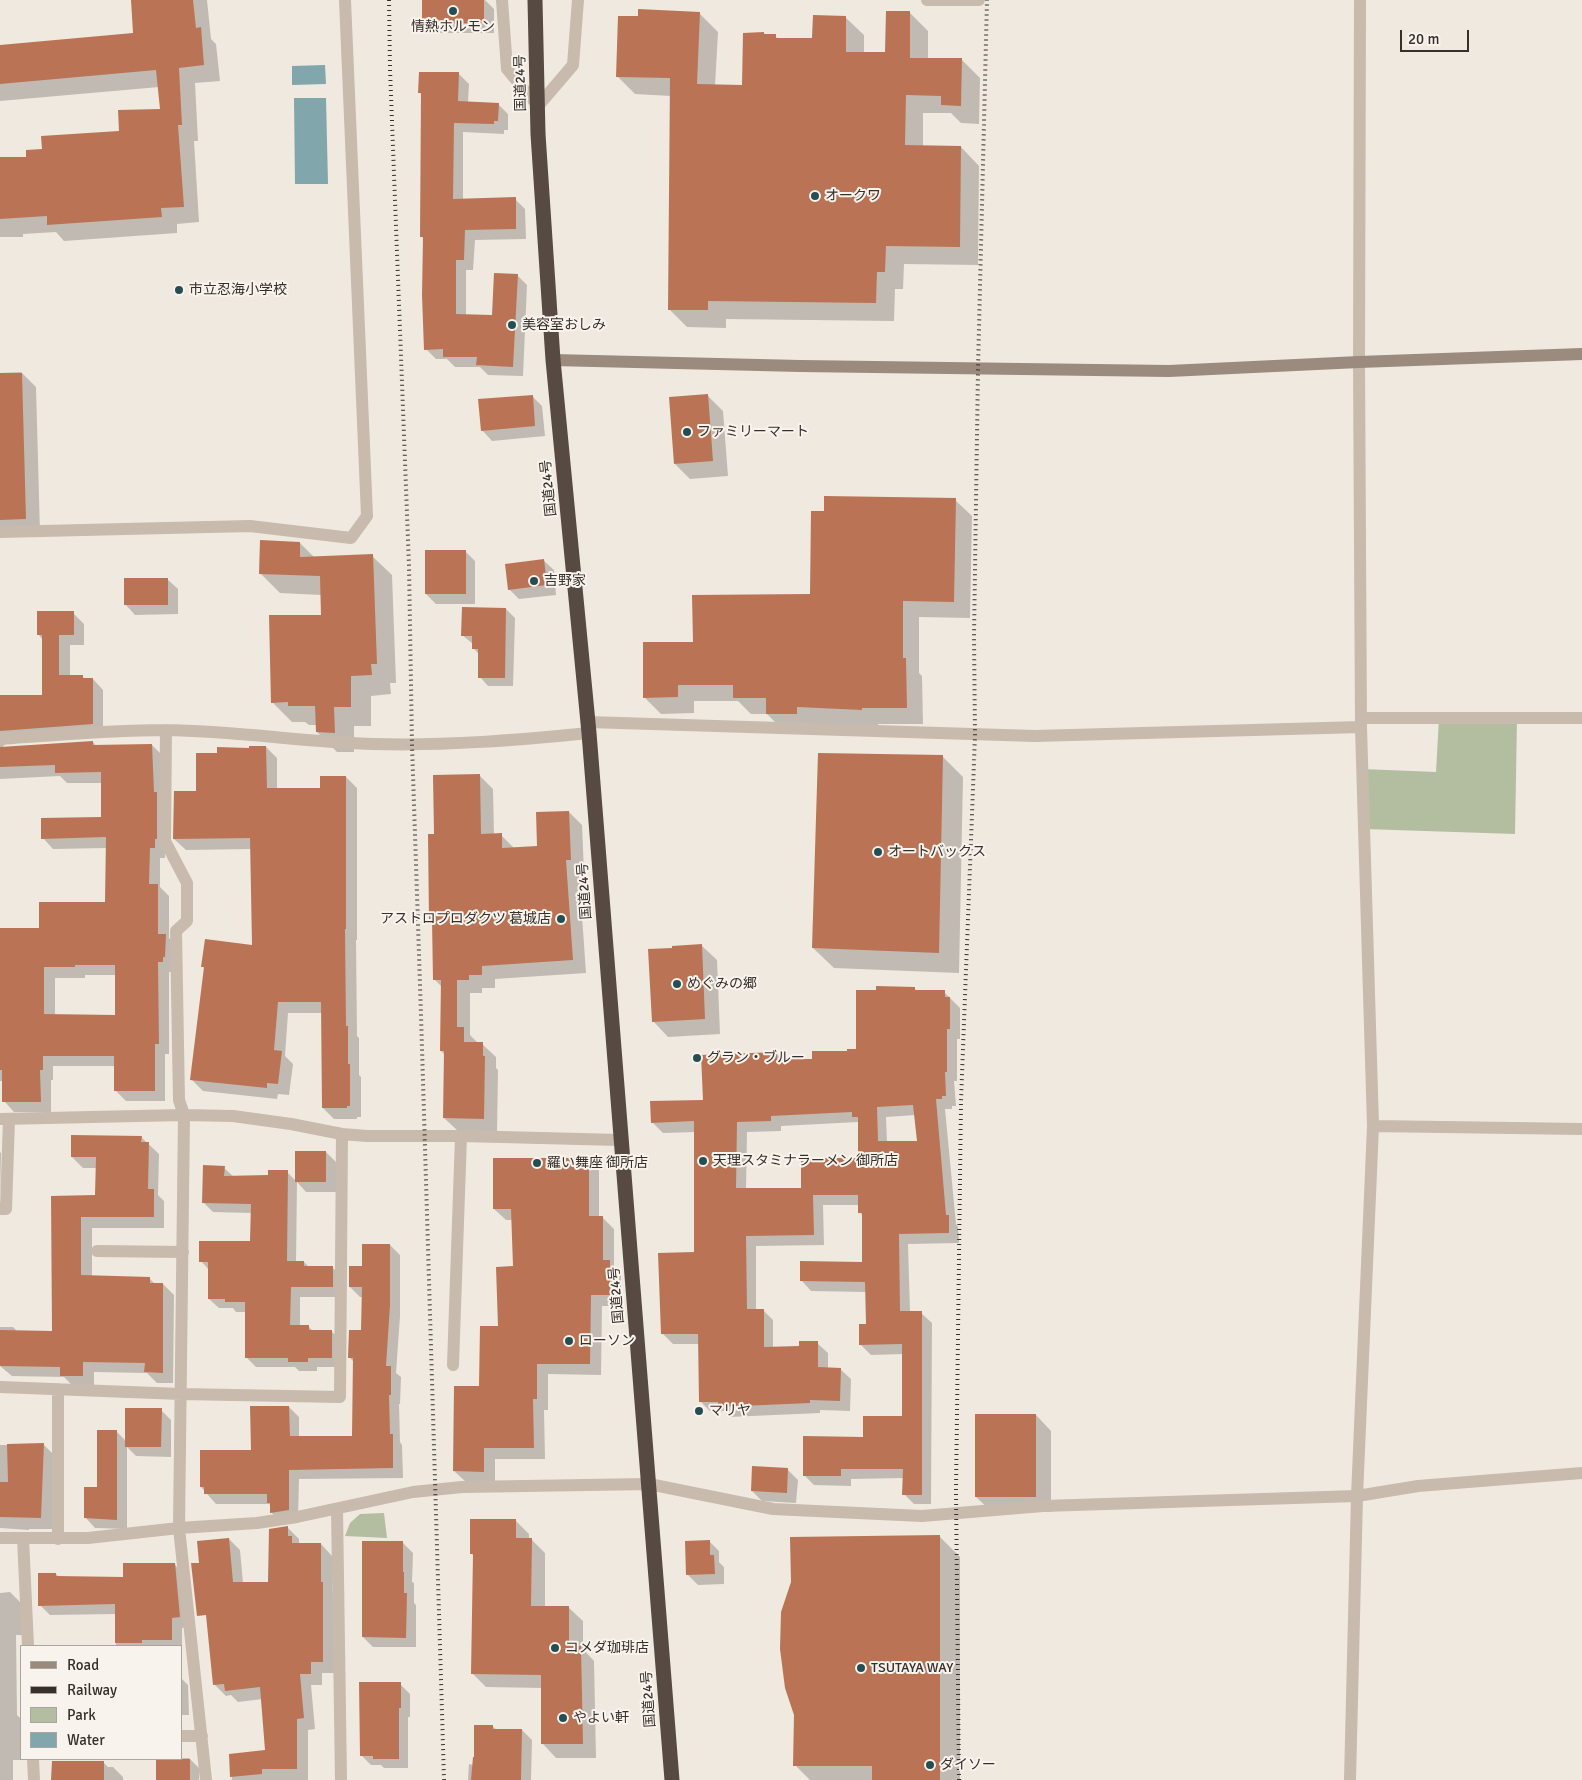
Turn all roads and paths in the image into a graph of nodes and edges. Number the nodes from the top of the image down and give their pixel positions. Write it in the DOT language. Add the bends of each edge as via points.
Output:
graph roads {
  1 [pos="345,0"];
  2 [pos="502,0"];
  3 [pos="535,0"];
  4 [pos="578,0"];
  5 [pos="927,0"];
  6 [pos="979,0"];
  7 [pos="1360,0"];
  8 [pos="538,106"];
  9 [pos="1582,354"];
  10 [pos="553,360"];
  11 [pos="1359,362"];
  12 [pos="0,532"];
  13 [pos="1582,718"];
  14 [pos="1361,722"];
  15 [pos="589,727"];
  16 [pos="166,730"];
  17 [pos="0,739"];
  18 [pos="184,1115"];
  19 [pos="5,1119"];
  20 [pos="1373,1126"];
  21 [pos="1582,1130"];
  22 [pos="342,1134"];
  23 [pos="461,1136"];
  24 [pos="620,1140"];
  25 [pos="0,1209"];
  26 [pos="96,1251"];
  27 [pos="183,1252"];
  28 [pos="453,1365"];
  29 [pos="0,1387"];
  30 [pos="58,1389"];
  31 [pos="181,1394"];
  32 [pos="1582,1473"];
  33 [pos="649,1484"];
  34 [pos="1357,1496"];
  35 [pos="337,1509"];
  36 [pos="179,1528"];
  37 [pos="0,1538"];
  38 [pos="23,1538"];
  39 [pos="58,1539"];
  40 [pos="28,1645"];
  41 [pos="182,1736"];
  42 [pos="202,1736"];
  43 [pos="33,1760"];
  44 [pos="34,1780"];
  45 [pos="206,1780"];
  46 [pos="341,1780"];
  47 [pos="672,1780"];
  48 [pos="1350,1780"];
  1 -- 12 [label="street" via="367,516 351,538 250,526"];
  2 -- 8 [label="street" via="507,69"];
  3 -- 8 [label="highway, 国道24号"];
  4 -- 8 [label="street" via="573,66"];
  5 -- 6 [label="street"];
  7 -- 11 [label="street"];
  8 -- 10 [label="highway, 国道24号"];
  9 -- 11 [label="street"];
  10 -- 11 [label="street" via="1169,371"];
  10 -- 15 [label="highway, 国道24号"];
  11 -- 14 [label="street"];
  13 -- 14 [label="street"];
  14 -- 15 [label="street" via="1034,736"];
  14 -- 20 [label="street"];
  15 -- 16 [label="street" via="510,741 374,744"];
  15 -- 24 [label="highway, 国道24号"];
  16 -- 17 [label="street"];
  16 -- 18 [label="street" via="165,841 187,883 187,921 176,931 179,1100"];
  18 -- 19 [label="street"];
  18 -- 22 [label="street" via="233,1116"];
  18 -- 27 [label="street"];
  19 -- 25 [label="street" via="6,1209"];
  20 -- 21 [label="street"];
  20 -- 34 [label="street"];
  22 -- 23 [label="street"];
  22 -- 31 [label="street" via="340,1397"];
  23 -- 24 [label="street"];
  23 -- 28 [label="street"];
  24 -- 33 [label="highway, 国道24号"];
  26 -- 27 [label="street"];
  27 -- 31 [label="street"];
  29 -- 30 [label="street"];
  30 -- 31 [label="street"];
  30 -- 39 [label="street"];
  31 -- 36 [label="street"];
  32 -- 34 [label="street" via="1418,1486"];
  33 -- 34 [label="street" via="773,1509 922,1516 1043,1506"];
  33 -- 35 [label="street" via="435,1489"];
  33 -- 47 [label="highway, 国道24号"];
  34 -- 48 [label="street"];
  35 -- 36 [label="street" via="257,1523"];
  35 -- 46 [label="street"];
  36 -- 39 [label="street"];
  36 -- 42 [label="street"];
  37 -- 38 [label="street"];
  38 -- 39 [label="street"];
  38 -- 40 [label="street"];
  41 -- 42 [label="street"];
  42 -- 45 [label="street"];
  43 -- 44 [label="street"];
}
